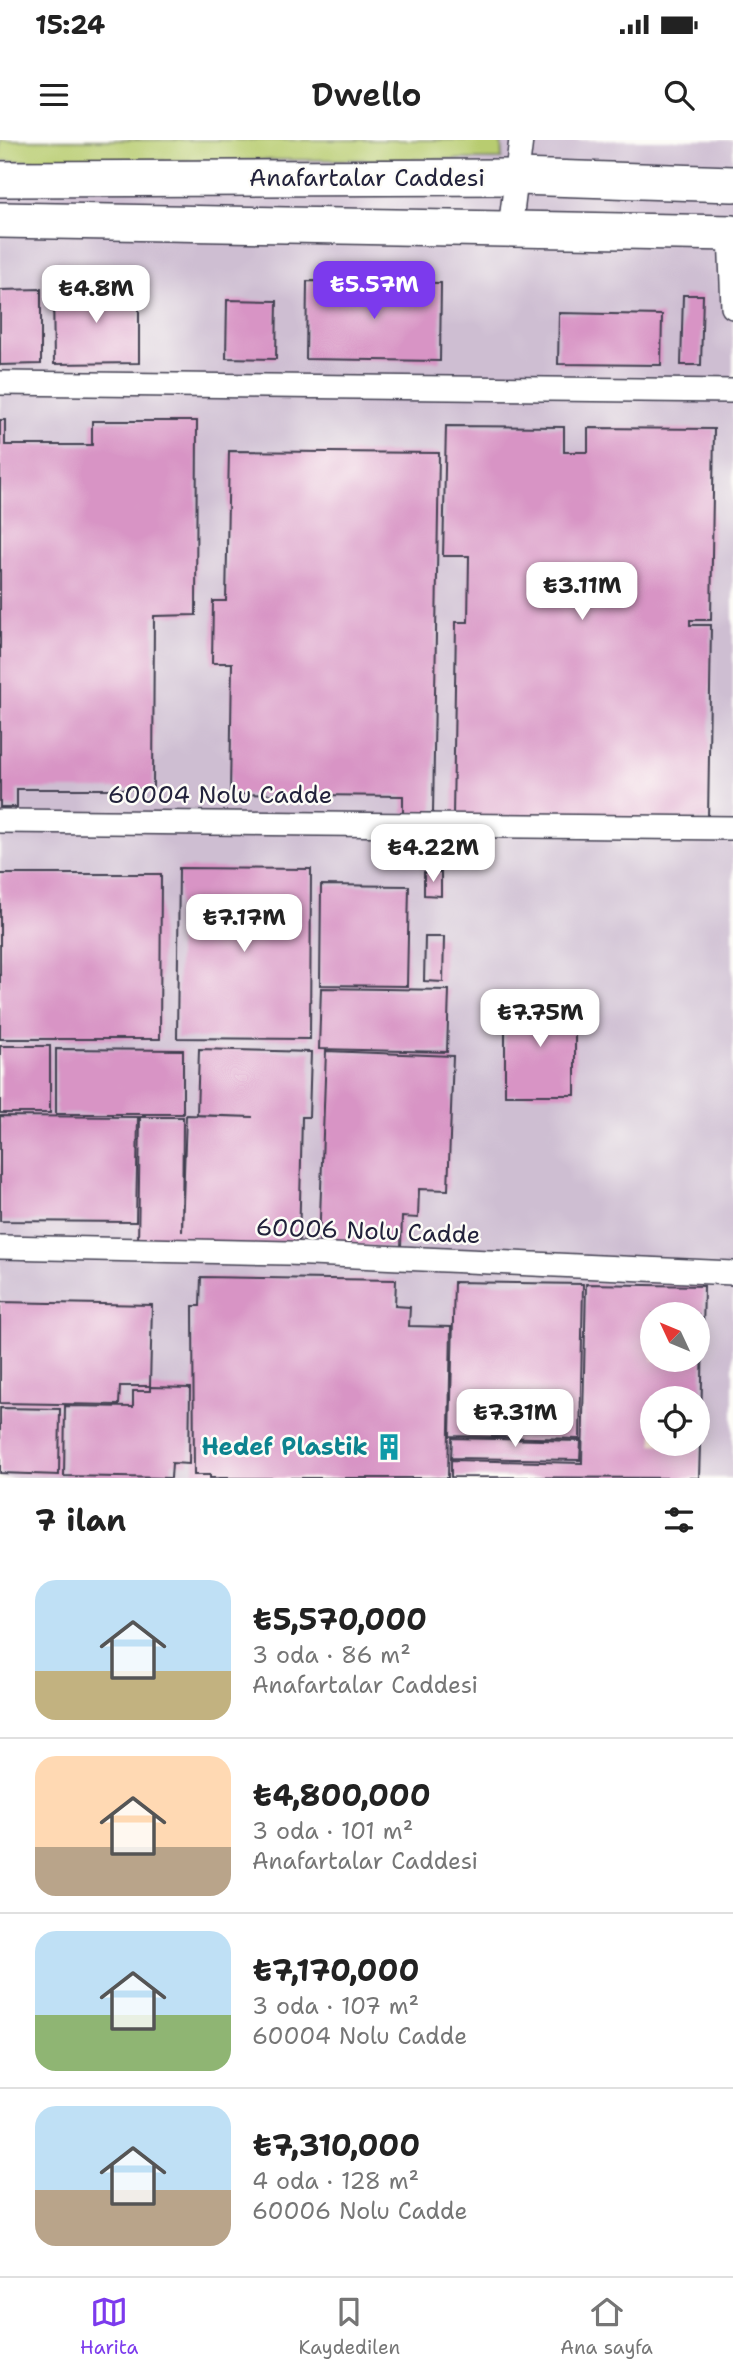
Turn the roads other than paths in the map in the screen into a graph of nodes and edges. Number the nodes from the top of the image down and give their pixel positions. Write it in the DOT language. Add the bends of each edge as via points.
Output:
graph roads {
  1 [pos="521,140"];
  2 [pos="518,177"];
  3 [pos="0,179"];
  4 [pos="733,184"];
  5 [pos="0,220"];
  6 [pos="510,229"];
  7 [pos="732,233"];
  8 [pos="733,307"];
  9 [pos="0,383"];
  10 [pos="733,391"];
  11 [pos="0,821"];
  12 [pos="733,828"];
  13 [pos="0,1247"];
  14 [pos="733,1273"];
  1 -- 2 [label="street"];
  2 -- 3 [label="main road, Anafartalar Caddesi"];
  2 -- 4 [label="main road, Anafartalar Caddesi"];
  2 -- 6 [label="street"];
  5 -- 6 [label="main road, Anafartalar Caddesi"];
  6 -- 7 [label="main road, Anafartalar Caddesi"];
  7 -- 8 [label="street"];
  9 -- 10 [label="street"];
  11 -- 12 [label="street, 60004 Nolu Cadde"];
  13 -- 14 [label="street, 60006 Nolu Cadde" via="288,1253"];
}
